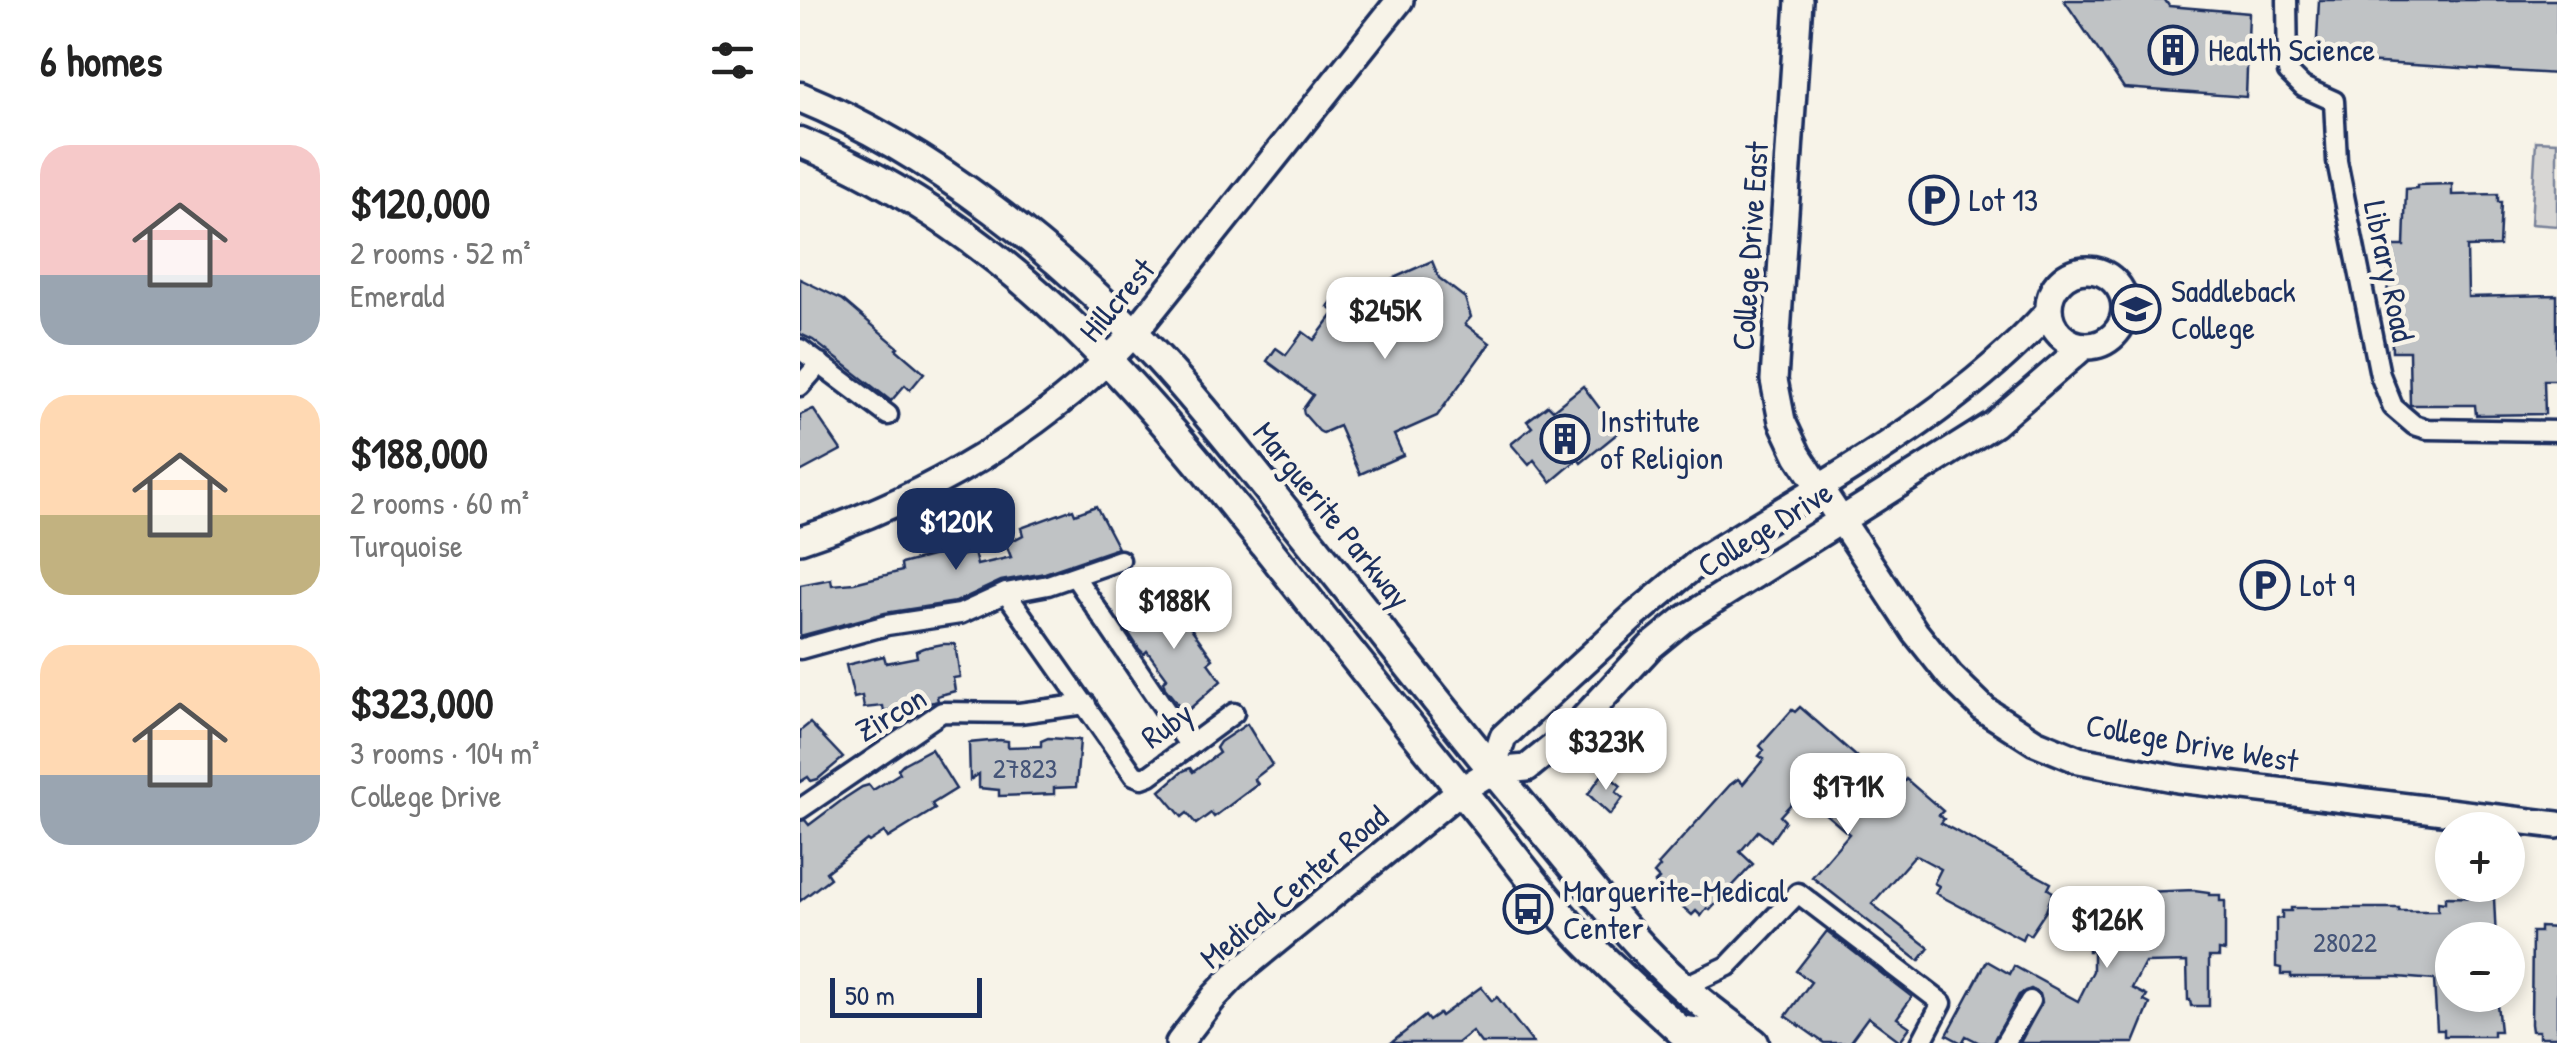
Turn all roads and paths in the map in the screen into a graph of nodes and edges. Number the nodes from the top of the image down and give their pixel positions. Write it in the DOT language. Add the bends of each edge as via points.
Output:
graph roads {
  1 [pos="1400,0"];
  2 [pos="1799,0"];
  3 [pos="2287,0"];
  4 [pos="800,97"];
  5 [pos="800,142"];
  6 [pos="2049,312"];
  7 [pos="1134,333"];
  8 [pos="2084,346"];
  9 [pos="800,348"];
  10 [pos="1109,360"];
  11 [pos="820,363"];
  12 [pos="800,386"];
  13 [pos="888,415"];
  14 [pos="2557,431"];
  15 [pos="1820,486"];
  16 [pos="1843,519"];
  17 [pos="800,540"];
  18 [pos="1120,560"];
  19 [pos="1075,577"];
  20 [pos="1006,594"];
  21 [pos="800,648"];
  22 [pos="1086,704"];
  23 [pos="1234,713"];
  24 [pos="1189,746"];
  25 [pos="1492,771"];
  26 [pos="1461,790"];
  27 [pos="800,810"];
  28 [pos="2557,825"];
  29 [pos="1682,987"];
  30 [pos="2030,1001"];
  31 [pos="1681,1039"];
  32 [pos="1179,1043"];
  33 [pos="1722,1043"];
  34 [pos="1754,1043"];
  35 [pos="1920,1043"];
  36 [pos="2005,1043"];
  1 -- 7 [label="street, Hillcrest"];
  2 -- 15 [label="street, College Drive East" via="1774,380 1782,421"];
  3 -- 14 [label="street, Library Road" via="2288,72 2336,109 2348,220 2393,407 2427,429"];
  4 -- 7 [label="main road, Marguerite Parkway" via="911,155 976,200 1040,247"];
  5 -- 10 [label="main road" via="874,176 941,218 1028,282"];
  6 -- 8 [label="street" via="2064,338"];
  6 -- 8 [label="street, College Drive" via="2055,287 2073,272 2097,271 2116,284 2125,306 2118,329"];
  6 -- 15 [label="street, College Drive" via="1934,412"];
  7 -- 10 [label="street, Hillcrest"];
  7 -- 25 [label="main road, Marguerite Parkway"];
  8 -- 16 [label="street, College Drive" via="1994,424"];
  9 -- 11 [label="street"];
  10 -- 17 [label="street, Hillcrest" via="966,465"];
  10 -- 26 [label="main road" via="1194,453"];
  11 -- 12 [label="street"];
  11 -- 13 [label="street"];
  15 -- 16 [label="street, College Drive West"];
  15 -- 25 [label="street, College Drive" via="1700,561 1634,616 1503,737"];
  16 -- 25 [label="street, College Drive" via="1683,620 1527,768"];
  16 -- 28 [label="street, College Drive West" via="1950,676 1985,710 2035,742 2079,760 2178,779"];
  18 -- 19 [label="street"];
  19 -- 20 [label="street"];
  19 -- 24 [label="street"];
  20 -- 21 [label="street" via="960,614"];
  20 -- 22 [label="street"];
  22 -- 24 [label="street, Ruby" via="1134,775 1150,775"];
  22 -- 27 [label="street, Zircon" via="1019,713 942,712"];
  23 -- 24 [label="street, Ruby"];
  25 -- 26 [label="street, College Drive"];
  25 -- 29 [label="main road, Marguerite Parkway"];
  26 -- 31 [label="main road" via="1582,938"];
  26 -- 32 [label="street, Medical Center Road" via="1238,972"];
  29 -- 34 [label="main road, Marguerite Parkway"];
  29 -- 35 [label="street" via="1728,966 1798,893 1942,1004"];
  30 -- 36 [label="street"];
  31 -- 33 [label="main road" via="1710,1034"];
}
